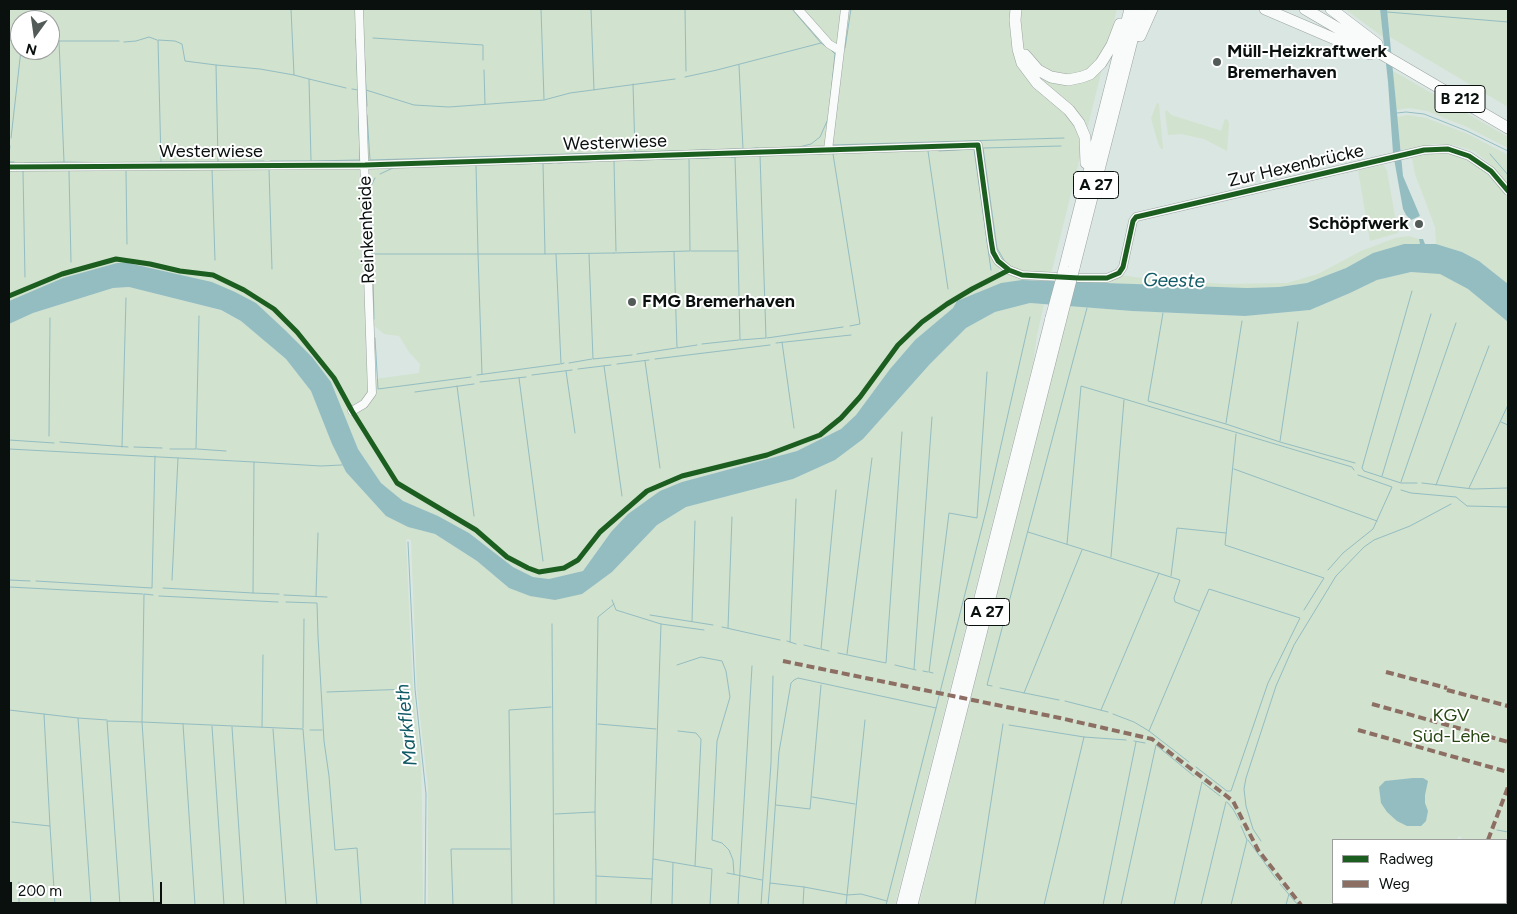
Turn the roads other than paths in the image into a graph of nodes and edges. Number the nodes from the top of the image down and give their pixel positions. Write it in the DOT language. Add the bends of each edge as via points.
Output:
graph roads {
  1 [pos="360,9"];
  2 [pos="798,9"];
  3 [pos="845,9"];
  4 [pos="1016,9"];
  5 [pos="1128,9"];
  6 [pos="1140,9"];
  7 [pos="1152,9"];
  8 [pos="1265,9"];
  9 [pos="1304,9"];
  10 [pos="1331,9"];
  11 [pos="1016,30"];
  12 [pos="839,50"];
  13 [pos="1379,52"];
  14 [pos="1117,101"];
  15 [pos="1508,128"];
  16 [pos="828,150"];
  17 [pos="365,165"];
  18 [pos="9,167"];
  19 [pos="1084,185"];
  20 [pos="1508,191"];
  21 [pos="1069,269"];
  22 [pos="1118,273"];
  23 [pos="1056,318"];
  24 [pos="352,411"];
  25 [pos="902,905"];
  26 [pos="912,905"];
  1 -- 17 [label="street, Reinkenheide"];
  2 -- 12 [label="street" via="829,44"];
  3 -- 12 [label="street"];
  4 -- 11 [label="highway"];
  5 -- 11 [label="highway" via="1101,63 1090,74 1076,79 1060,80 1038,70 1020,47"];
  5 -- 19 [label="highway, A 27"];
  6 -- 14 [label="highway, A 27"];
  7 -- 14 [label="highway"];
  8 -- 13 [label="highway"];
  9 -- 13 [label="highway"];
  10 -- 13 [label="highway"];
  11 -- 19 [label="highway" via="1019,56 1027,70 1044,90 1069,110 1083,130 1086,148"];
  12 -- 16 [label="street"];
  13 -- 15 [label="highway, B 212"];
  14 -- 21 [label="highway, A 27"];
  16 -- 17 [label="street, Westerwiese"];
  16 -- 22 [label="street, Westerwiese" via="978,145 993,252 1004,268 1022,275 1050,277 1107,278"];
  17 -- 18 [label="street, Westerwiese"];
  17 -- 24 [label="street, Reinkenheide" via="372,393 364,404"];
  19 -- 21 [label="highway, A 27"];
  20 -- 22 [label="street, Zur Hexenbrücke" via="1491,171 1458,151 1435,149 1389,158 1136,217 1123,267"];
  21 -- 23 [label="highway, A 27, bridge"];
  23 -- 25 [label="highway, A 27"];
  23 -- 26 [label="highway, A 27"];
}
